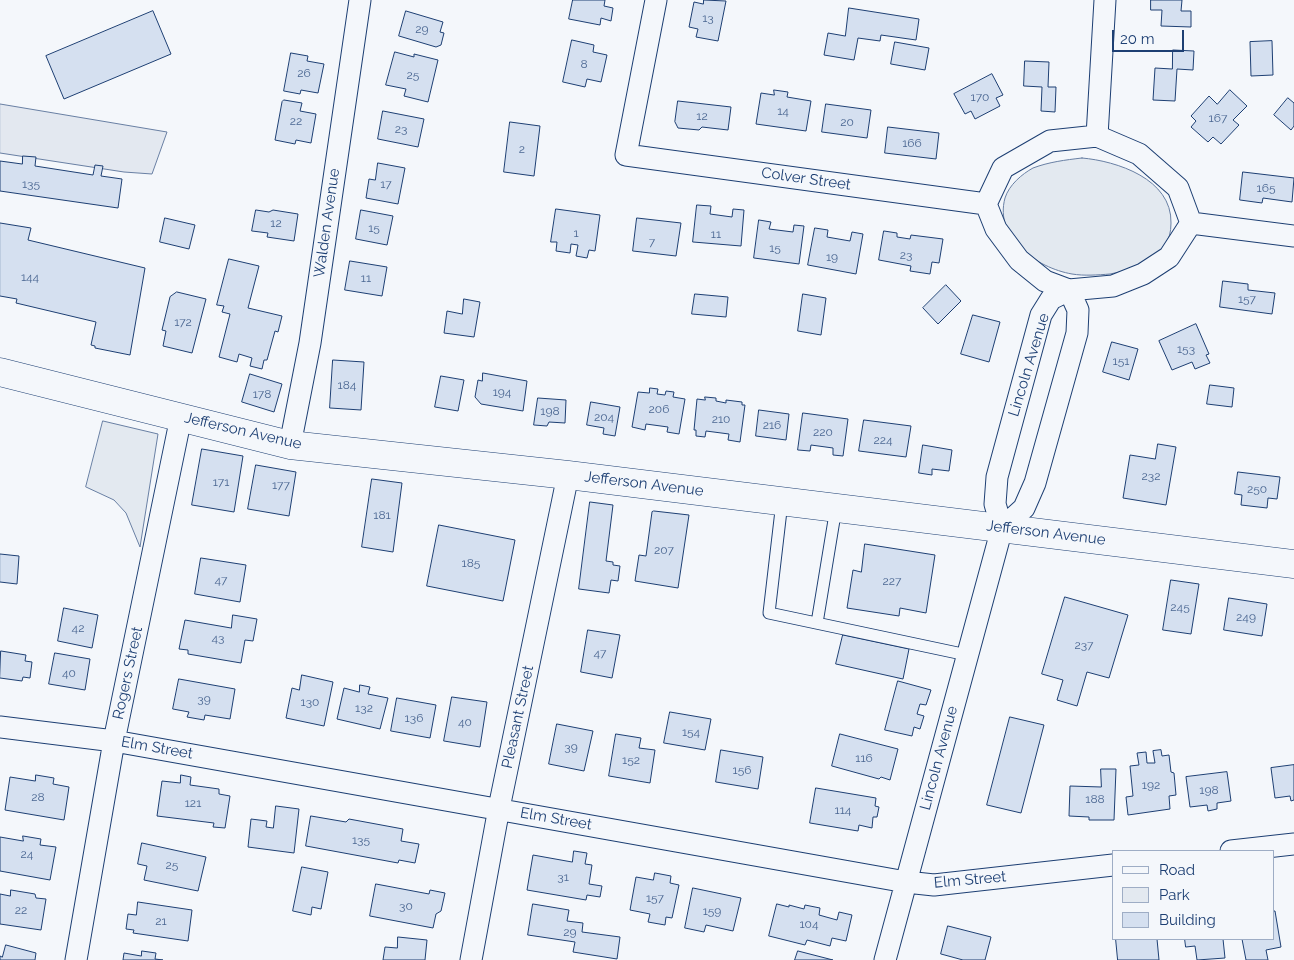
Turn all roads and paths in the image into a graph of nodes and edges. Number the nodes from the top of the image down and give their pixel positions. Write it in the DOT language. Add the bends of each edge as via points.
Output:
graph roads {
  1 [pos="360,0"];
  2 [pos="656,0"];
  3 [pos="1105,0"];
  4 [pos="1097,136"];
  5 [pos="986,204"];
  6 [pos="1191,223"];
  7 [pos="1294,236"];
  8 [pos="1069,290"];
  9 [pos="0,372"];
  10 [pos="181,417"];
  11 [pos="290,445"];
  12 [pos="568,475"];
  13 [pos="782,501"];
  14 [pos="836,508"];
  15 [pos="1002,528"];
  16 [pos="1294,564"];
  17 [pos="817,623"];
  18 [pos="967,655"];
  19 [pos="0,727"];
  20 [pos="114,741"];
  21 [pos="499,808"];
  22 [pos="1294,844"];
  23 [pos="1240,850"];
  24 [pos="1112,865"];
  25 [pos="906,882"];
  26 [pos="76,960"];
  27 [pos="471,960"];
  28 [pos="885,960"];
  1 -- 11 [label="street, Walden Avenue" via="310,343"];
  2 -- 5 [label="street, Colver Street" via="626,155"];
  3 -- 4 [label="street"];
  4 -- 5 [label="street" via="1050,141 1003,168"];
  4 -- 6 [label="street" via="1139,154 1178,188"];
  5 -- 8 [label="street" via="996,229 1019,260 1045,281"];
  6 -- 7 [label="street"];
  6 -- 8 [label="street" via="1169,257 1143,274 1113,286"];
  8 -- 15 [label="street" via="1078,310 1075,342 1035,483 1024,508"];
  8 -- 15 [label="street, Lincoln Avenue" via="1051,299 1041,315 996,477 995,504"];
  9 -- 10 [label="main road, Jefferson Avenue"];
  10 -- 11 [label="main road, Jefferson Avenue"];
  10 -- 20 [label="street, Rogers Street"];
  11 -- 12 [label="main road, Jefferson Avenue"];
  12 -- 13 [label="main road, Jefferson Avenue"];
  12 -- 21 [label="street, Pleasant Street"];
  13 -- 14 [label="main road, Jefferson Avenue"];
  13 -- 17 [label="lane" via="768,614"];
  14 -- 15 [label="main road, Jefferson Avenue"];
  14 -- 17 [label="lane"];
  15 -- 16 [label="main road, Jefferson Avenue"];
  15 -- 18 [label="street, Lincoln Avenue"];
  17 -- 18 [label="lane"];
  18 -- 25 [label="street, Lincoln Avenue"];
  19 -- 20 [label="street, Elm Street"];
  20 -- 21 [label="street, Elm Street"];
  20 -- 26 [label="street, Rogers Street"];
  21 -- 25 [label="street, Elm Street"];
  21 -- 27 [label="street, Pleasant Street"];
  22 -- 23 [label="street"];
  24 -- 25 [label="street, Elm Street" via="934,885"];
  25 -- 28 [label="street, Lincoln Avenue"];
}
